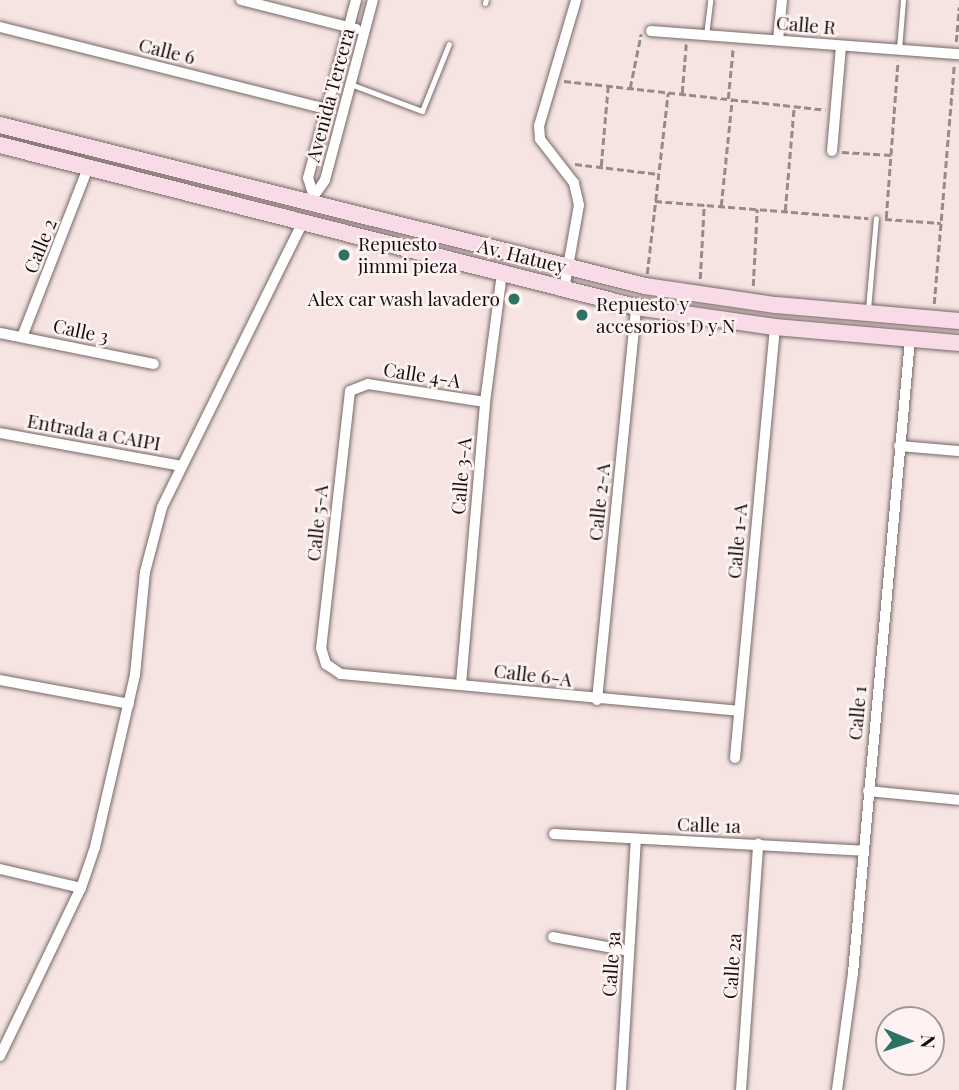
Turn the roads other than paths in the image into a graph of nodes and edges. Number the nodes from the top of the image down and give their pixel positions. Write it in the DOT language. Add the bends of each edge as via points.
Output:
graph roads {
  1 [pos="241,0"];
  2 [pos="356,0"];
  3 [pos="373,0"];
  4 [pos="576,0"];
  5 [pos="710,0"];
  6 [pos="782,0"];
  7 [pos="903,0"];
  8 [pos="0,27"];
  9 [pos="349,28"];
  10 [pos="651,31"];
  11 [pos="365,32"];
  12 [pos="706,35"];
  13 [pos="778,40"];
  14 [pos="449,44"];
  15 [pos="841,46"];
  16 [pos="899,50"];
  17 [pos="957,54"];
  18 [pos="353,85"];
  19 [pos="326,109"];
  20 [pos="0,125"];
  21 [pos="0,145"];
  22 [pos="832,151"];
  23 [pos="89,168"];
  24 [pos="311,198"];
  25 [pos="876,218"];
  26 [pos="303,222"];
  27 [pos="569,269"];
  28 [pos="502,273"];
  29 [pos="564,289"];
  30 [pos="636,307"];
  31 [pos="867,314"];
  32 [pos="959,321"];
  33 [pos="775,327"];
  34 [pos="0,332"];
  35 [pos="22,337"];
  36 [pos="910,339"];
  37 [pos="959,343"];
  38 [pos="154,365"];
  39 [pos="354,386"];
  40 [pos="485,402"];
  41 [pos="0,433"];
  42 [pos="899,446"];
  43 [pos="959,451"];
  44 [pos="181,466"];
  45 [pos="326,664"];
  46 [pos="0,680"];
  47 [pos="461,684"];
  48 [pos="597,701"];
  49 [pos="129,704"];
  50 [pos="738,711"];
  51 [pos="735,758"];
  52 [pos="868,791"];
  53 [pos="959,800"];
  54 [pos="554,834"];
  55 [pos="636,841"];
  56 [pos="758,845"];
  57 [pos="863,851"];
  58 [pos="0,869"];
  59 [pos="81,888"];
  60 [pos="553,937"];
  61 [pos="629,951"];
  62 [pos="0,1056"];
  63 [pos="621,1090"];
  64 [pos="741,1090"];
  65 [pos="837,1090"];
  1 -- 9 [label="street"];
  2 -- 9 [label="street, Avenida Tercera"];
  3 -- 11 [label="street, Avenida Tercera"];
  4 -- 27 [label="street" via="538,126 540,139 574,183 579,205"];
  5 -- 12 [label="lane"];
  6 -- 13 [label="street"];
  7 -- 16 [label="lane"];
  8 -- 19 [label="street, Calle 6"];
  9 -- 11 [label="street"];
  9 -- 19 [label="street, Avenida Tercera"];
  10 -- 12 [label="street, Calle R"];
  11 -- 18 [label="street, Avenida Tercera"];
  12 -- 13 [label="street, Calle R"];
  13 -- 15 [label="street, Calle R"];
  14 -- 18 [label="lane" via="422,111"];
  15 -- 16 [label="street, Calle R"];
  15 -- 22 [label="street"];
  16 -- 17 [label="street, Calle R"];
  18 -- 24 [label="street, Avenida Tercera" via="325,180"];
  19 -- 24 [label="street, Avenida Tercera" via="308,178"];
  20 -- 24 [label="main road, Av. Hatuey"];
  21 -- 23 [label="main road, Av. Hatuey"];
  23 -- 26 [label="main road, Av. Hatuey"];
  23 -- 35 [label="street, Calle 2"];
  24 -- 27 [label="main road, Av. Hatuey"];
  25 -- 31 [label="lane"];
  26 -- 28 [label="main road, Av. Hatuey"];
  26 -- 44 [label="street"];
  27 -- 29 [label="street"];
  27 -- 31 [label="main road, Av. Hatuey" via="645,286"];
  28 -- 29 [label="main road, Av. Hatuey"];
  28 -- 40 [label="street, Calle 3-A"];
  29 -- 30 [label="main road, Av. Hatuey"];
  30 -- 33 [label="main road, Av. Hatuey"];
  30 -- 48 [label="street, Calle 2-A"];
  31 -- 32 [label="main road, Av. Hatuey"];
  33 -- 36 [label="main road, Av. Hatuey"];
  33 -- 50 [label="street, Calle 1-A"];
  34 -- 35 [label="street, Calle 3"];
  35 -- 38 [label="street, Calle 3"];
  36 -- 37 [label="main road, Av. Hatuey"];
  36 -- 42 [label="street, Calle 1"];
  39 -- 40 [label="street, Calle 4-A" via="368,384"];
  39 -- 45 [label="street, Calle 5-A" via="348,399 321,648"];
  40 -- 47 [label="street, Calle 3-A"];
  41 -- 44 [label="street, Entrada a CAIPI"];
  42 -- 43 [label="street"];
  42 -- 52 [label="street, Calle 1"];
  44 -- 49 [label="street" via="151,539"];
  45 -- 47 [label="street, Calle 6-A" via="341,674"];
  46 -- 49 [label="street"];
  47 -- 48 [label="street, Calle 6-A"];
  48 -- 50 [label="street, Calle 6-A"];
  49 -- 59 [label="street"];
  50 -- 51 [label="street, Calle 1-A"];
  52 -- 53 [label="street"];
  52 -- 57 [label="street, Calle 1"];
  54 -- 55 [label="street, Calle 1a"];
  55 -- 56 [label="street, Calle 1a"];
  55 -- 61 [label="street, Calle 3a"];
  56 -- 57 [label="street, Calle 1a"];
  56 -- 64 [label="street, Calle 2a"];
  57 -- 65 [label="street, Calle 1"];
  58 -- 59 [label="street"];
  59 -- 62 [label="street"];
  60 -- 61 [label="street"];
  61 -- 63 [label="street, Calle 3a"];
}
